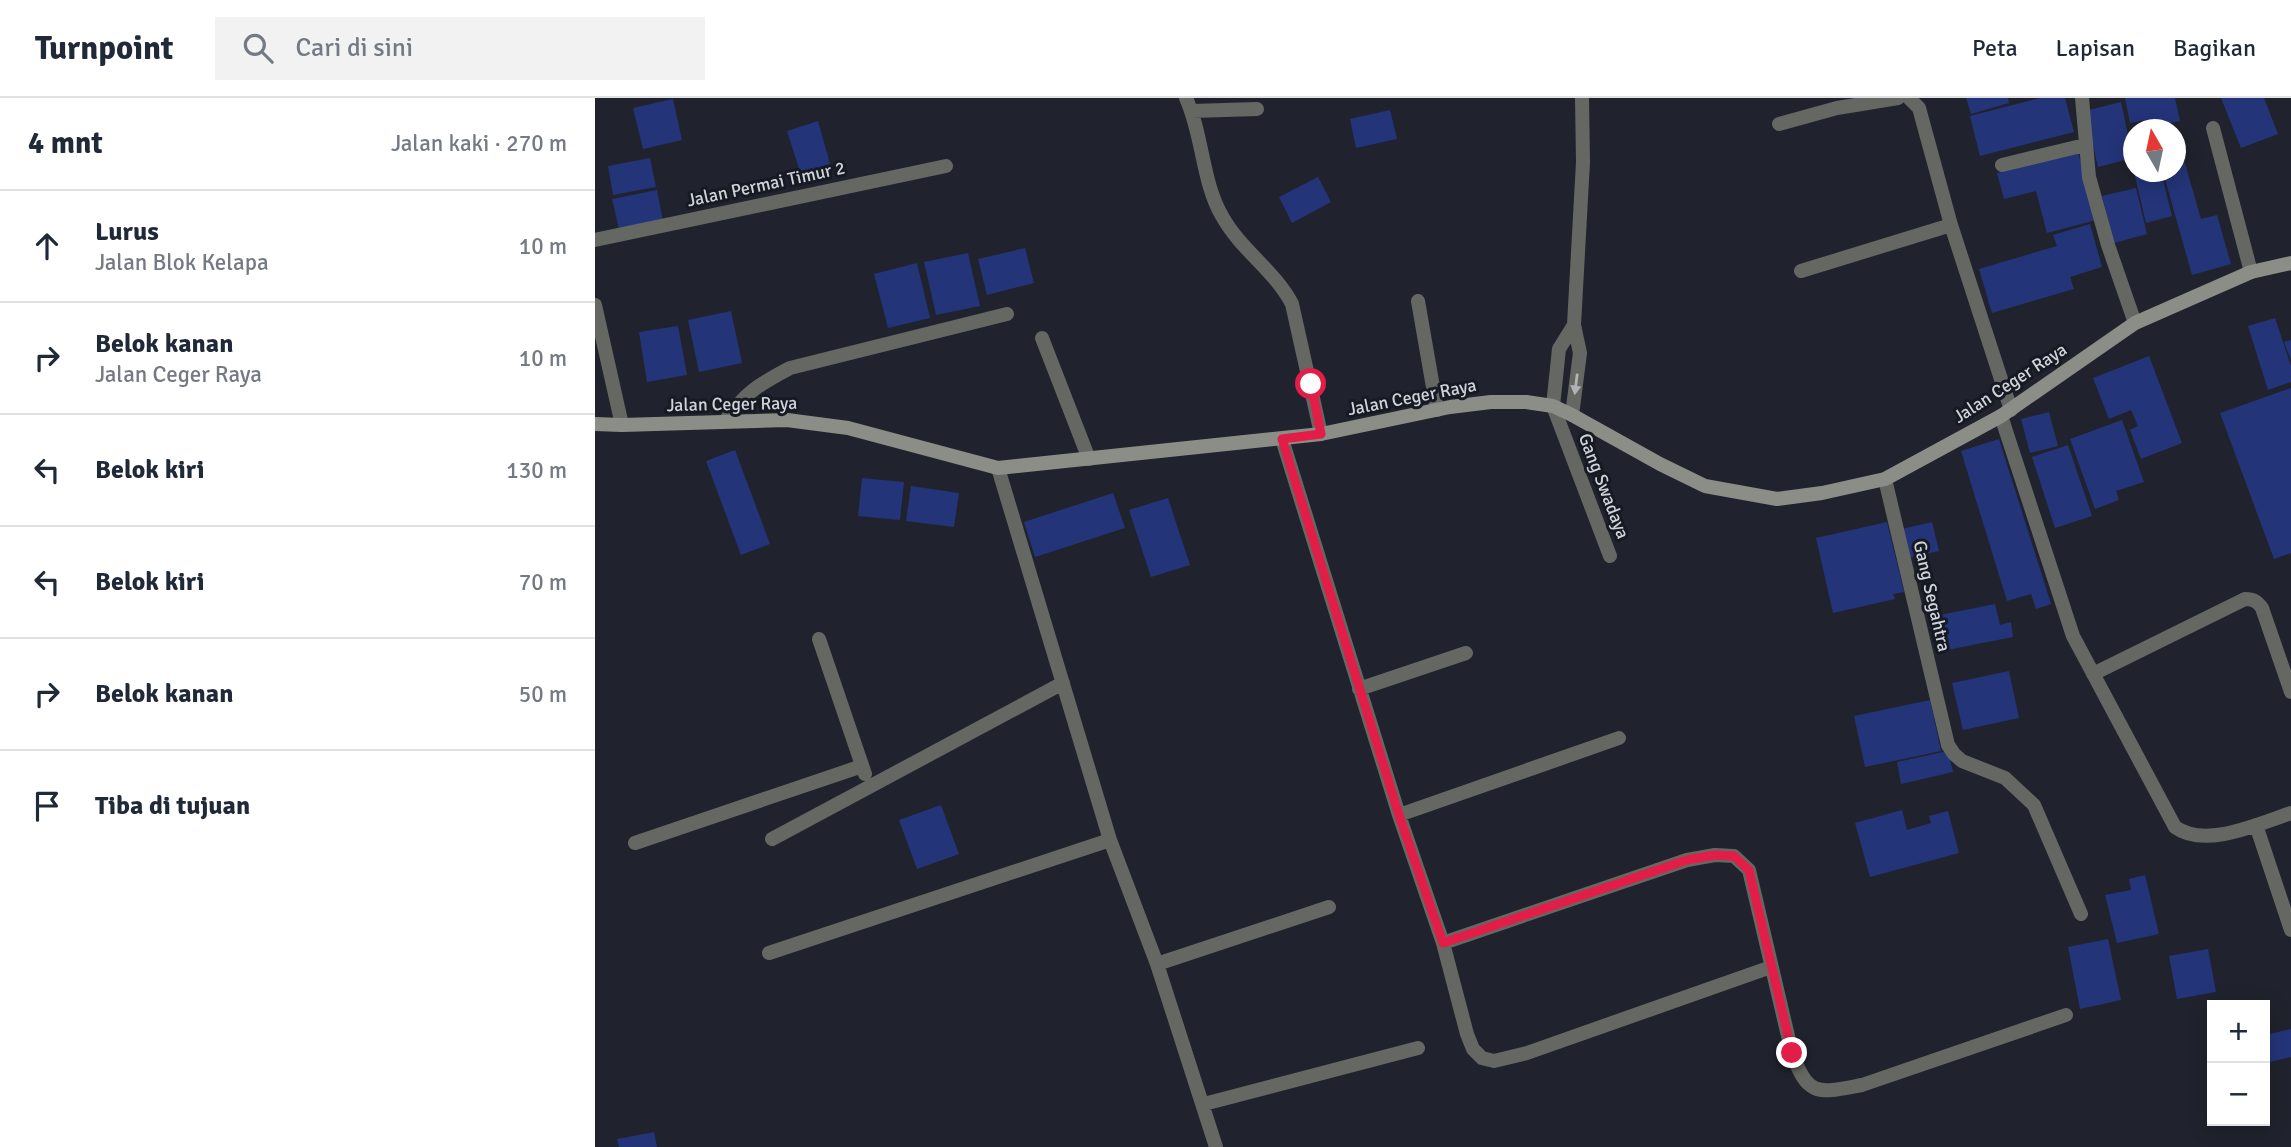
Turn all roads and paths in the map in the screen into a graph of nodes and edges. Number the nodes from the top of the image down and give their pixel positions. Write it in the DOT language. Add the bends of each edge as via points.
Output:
graph roads {
  1 [pos="1582,98"];
  2 [pos="1898,98"];
  3 [pos="1909,98"];
  4 [pos="2082,98"];
  5 [pos="1189,104"];
  6 [pos="1257,109"];
  7 [pos="1779,124"];
  8 [pos="2213,128"];
  9 [pos="2085,145"];
  10 [pos="2001,164"];
  11 [pos="946,166"];
  12 [pos="1951,225"];
  13 [pos="595,240"];
  14 [pos="2291,263"];
  15 [pos="1801,271"];
  16 [pos="2251,272"];
  17 [pos="1418,301"];
  18 [pos="595,305"];
  19 [pos="1007,314"];
  20 [pos="2135,323"];
  21 [pos="1574,326"];
  22 [pos="1042,338"];
  23 [pos="1553,406"];
  24 [pos="1437,410"];
  25 [pos="2006,413"];
  26 [pos="1572,415"];
  27 [pos="725,421"];
  28 [pos="595,424"];
  29 [pos="622,425"];
  30 [pos="1321,434"];
  31 [pos="1282,439"];
  32 [pos="1089,459"];
  33 [pos="998,468"];
  34 [pos="1885,479"];
  35 [pos="1610,555"];
  36 [pos="819,639"];
  37 [pos="1466,653"];
  38 [pos="2093,674"];
  39 [pos="1063,682"];
  40 [pos="1359,689"];
  41 [pos="2291,692"];
  42 [pos="1619,738"];
  43 [pos="862,766"];
  44 [pos="869,785"];
  45 [pos="2291,813"];
  46 [pos="1399,815"];
  47 [pos="2256,825"];
  48 [pos="772,839"];
  49 [pos="1110,840"];
  50 [pos="635,843"];
  51 [pos="1329,907"];
  52 [pos="2081,914"];
  53 [pos="2291,930"];
  54 [pos="1443,943"];
  55 [pos="769,953"];
  56 [pos="1157,964"];
  57 [pos="1770,967"];
  58 [pos="2066,1015"];
  59 [pos="1418,1048"];
  60 [pos="1204,1104"];
  61 [pos="1216,1147"];
  1 -- 21 [label="street"];
  2 -- 7 [label="street"];
  3 -- 12 [label="street" via="1919,108"];
  4 -- 9 [label="street"];
  5 -- 6 [label="street"];
  5 -- 30 [label="street" via="1220,214 1292,304"];
  8 -- 16 [label="street"];
  9 -- 10 [label="street"];
  9 -- 20 [label="street" via="2108,246"];
  11 -- 13 [label="street, Jalan Permai Timur 2"];
  12 -- 15 [label="street"];
  12 -- 25 [label="street"];
  14 -- 16 [label="main road, Jalan Ceger Raya"];
  16 -- 20 [label="main road, Jalan Ceger Raya"];
  17 -- 24 [label="street"];
  18 -- 29 [label="street"];
  19 -- 27 [label="street" via="790,368 743,397"];
  20 -- 25 [label="main road, Jalan Ceger Raya"];
  21 -- 23 [label="street" via="1559,349"];
  21 -- 26 [label="street, one-way" via="1580,353"];
  22 -- 32 [label="street"];
  23 -- 24 [label="main road, Jalan Ceger Raya" via="1491,402"];
  23 -- 26 [label="main road, Jalan Ceger Raya"];
  23 -- 35 [label="street, Gang Swadaya"];
  24 -- 30 [label="main road, Jalan Ceger Raya"];
  25 -- 34 [label="main road, Jalan Ceger Raya"];
  25 -- 38 [label="street" via="2073,636"];
  26 -- 34 [label="main road, Jalan Ceger Raya" via="1705,486 1741,494 1777,499"];
  27 -- 29 [label="main road, Jalan Ceger Raya"];
  27 -- 33 [label="main road, Jalan Ceger Raya" via="787,420 848,428"];
  28 -- 29 [label="main road, Jalan Ceger Raya"];
  30 -- 31 [label="main road, Jalan Ceger Raya"];
  31 -- 32 [label="main road, Jalan Ceger Raya"];
  31 -- 40 [label="street"];
  32 -- 33 [label="main road, Jalan Ceger Raya"];
  33 -- 39 [label="street"];
  34 -- 52 [label="street, Gang Segahtra" via="1948,745 1962,761 2005,778 2034,805"];
  36 -- 43 [label="street"];
  37 -- 40 [label="street"];
  38 -- 41 [label="street" via="2245,598 2262,608"];
  38 -- 47 [label="street" via="2175,827 2199,837"];
  39 -- 44 [label="street"];
  39 -- 49 [label="street"];
  40 -- 46 [label="street"];
  42 -- 46 [label="street"];
  43 -- 44 [label="street"];
  43 -- 50 [label="street"];
  44 -- 48 [label="street"];
  45 -- 47 [label="street"];
  46 -- 54 [label="street"];
  47 -- 53 [label="street"];
  49 -- 55 [label="street"];
  49 -- 56 [label="street"];
  51 -- 56 [label="street"];
  54 -- 57 [label="street" via="1687,860 1724,855 1734,856 1749,870"];
  54 -- 57 [label="street" via="1473,1049 1494,1061"];
  56 -- 60 [label="street"];
  57 -- 58 [label="street" via="1800,1076 1812,1089 1862,1085"];
  59 -- 60 [label="street"];
  60 -- 61 [label="street"];
}
